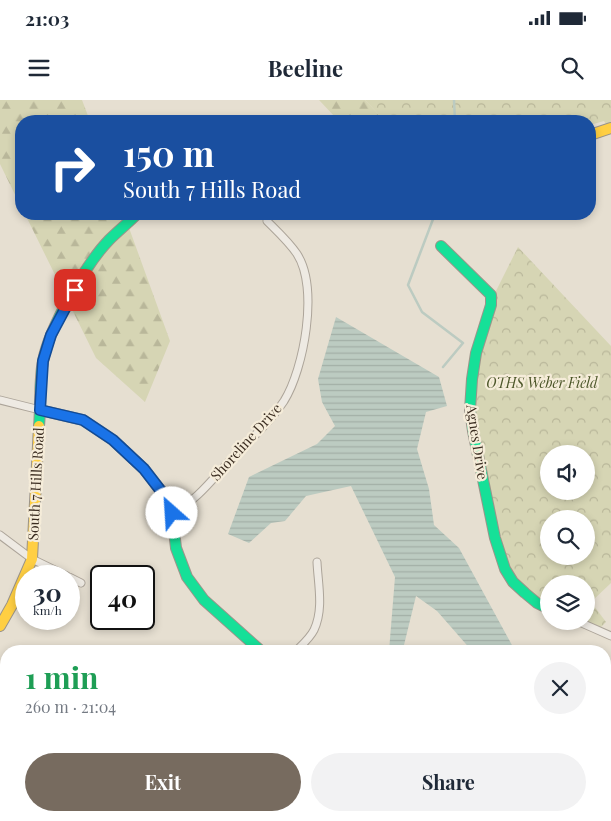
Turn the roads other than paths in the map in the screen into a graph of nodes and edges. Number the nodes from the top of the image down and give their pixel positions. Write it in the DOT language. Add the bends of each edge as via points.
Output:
graph roads {
  1 [pos="611,128"];
  2 [pos="596,133"];
  3 [pos="131,220"];
  4 [pos="267,220"];
  5 [pos="441,246"];
  6 [pos="0,400"];
  7 [pos="40,410"];
  8 [pos="172,513"];
  9 [pos="0,535"];
  10 [pos="32,559"];
  11 [pos="317,562"];
  12 [pos="44,565"];
  13 [pos="540,604"];
  14 [pos="0,626"];
  15 [pos="595,629"];
  16 [pos="611,636"];
  17 [pos="254,645"];
  18 [pos="302,645"];
  1 -- 2 [label="street"];
  3 -- 7 [label="street, South 7 Hills Road" via="108,241 88,268 51,335 43,361"];
  4 -- 8 [label="street, Shoreline Drive" via="297,254 307,281 305,335 294,384 275,414 190,502"];
  5 -- 13 [label="street, Agnes Drive" via="491,295 472,379 470,410 473,432 495,538 505,569 514,582"];
  6 -- 7 [label="street"];
  7 -- 8 [label="street" via="83,420 113,440 144,469 161,491"];
  7 -- 10 [label="street, South 7 Hills Road"];
  8 -- 17 [label="street" via="176,548 187,577 204,600"];
  9 -- 10 [label="street"];
  10 -- 12 [label="street"];
  10 -- 14 [label="street, South 7 Hills Road"];
  11 -- 18 [label="street" via="318,621 314,632"];
  15 -- 16 [label="street"];
}
